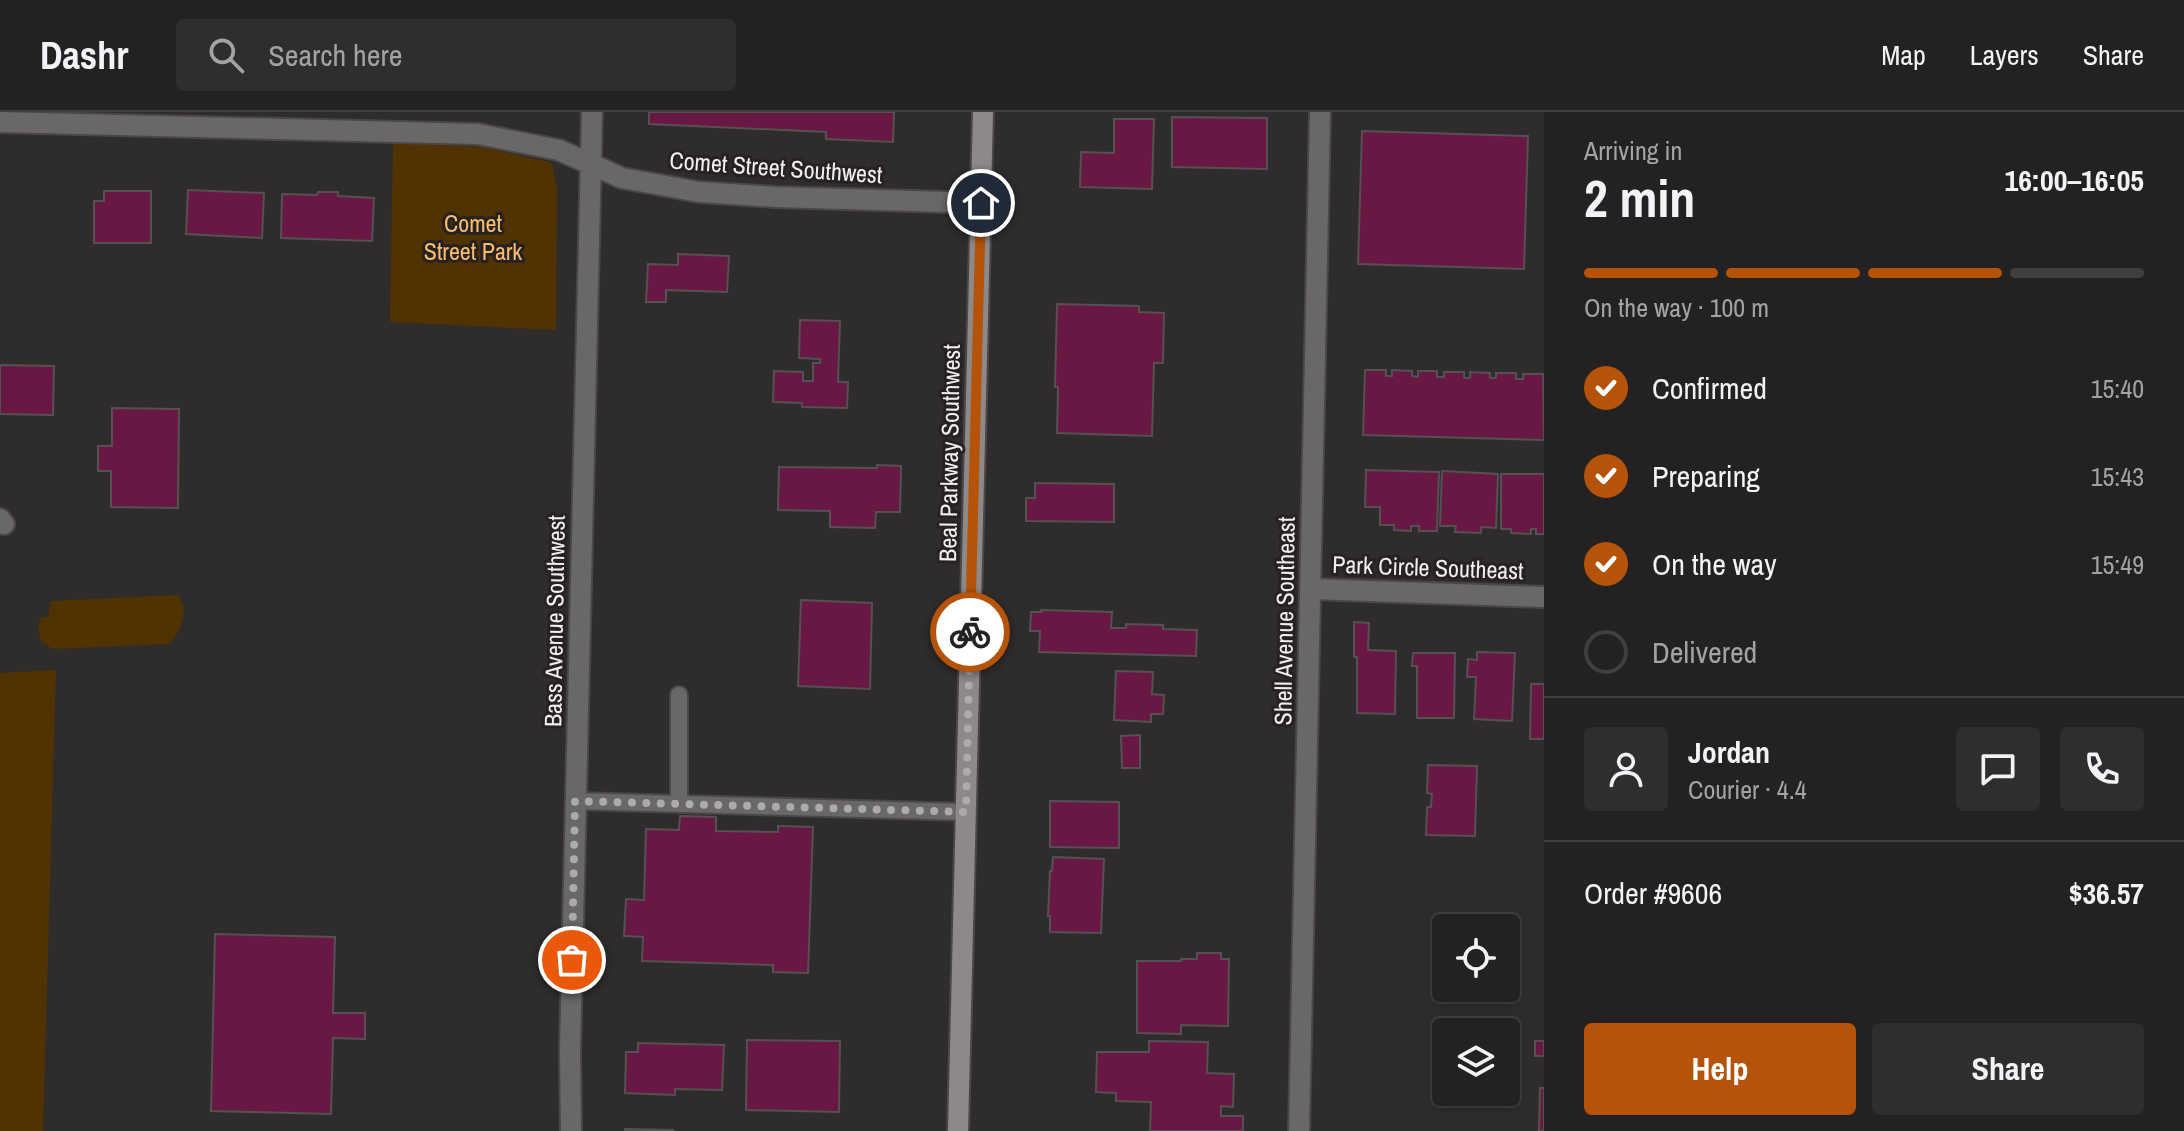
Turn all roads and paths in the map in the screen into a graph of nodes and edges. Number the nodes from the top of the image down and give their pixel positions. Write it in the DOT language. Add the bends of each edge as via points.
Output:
graph roads {
  1 [pos="592,112"];
  2 [pos="983,112"];
  3 [pos="1320,112"];
  4 [pos="0,122"];
  5 [pos="591,164"];
  6 [pos="981,203"];
  7 [pos="1311,589"];
  8 [pos="1544,597"];
  9 [pos="679,695"];
  10 [pos="575,801"];
  11 [pos="679,804"];
  12 [pos="966,812"];
  13 [pos="571,1131"];
  14 [pos="958,1131"];
  15 [pos="1299,1131"];
  1 -- 5 [label="street, Bass Avenue Southwest"];
  2 -- 6 [label="main road, Beal Parkway Southwest"];
  3 -- 7 [label="street, Shell Avenue Southeast"];
  4 -- 5 [label="street, Comet Street Southwest" via="478,134 559,150"];
  5 -- 6 [label="street, Comet Street Southwest" via="622,178 699,192"];
  5 -- 10 [label="street, Bass Avenue Southwest"];
  6 -- 12 [label="main road, Beal Parkway Southwest"];
  7 -- 8 [label="street, Park Circle Southeast"];
  7 -- 15 [label="street, Shell Avenue Southeast"];
  9 -- 11 [label="lane"];
  10 -- 11 [label="lane"];
  10 -- 13 [label="street, Bass Avenue Southwest"];
  11 -- 12 [label="lane"];
  12 -- 14 [label="main road, Beal Parkway Southwest"];
}
